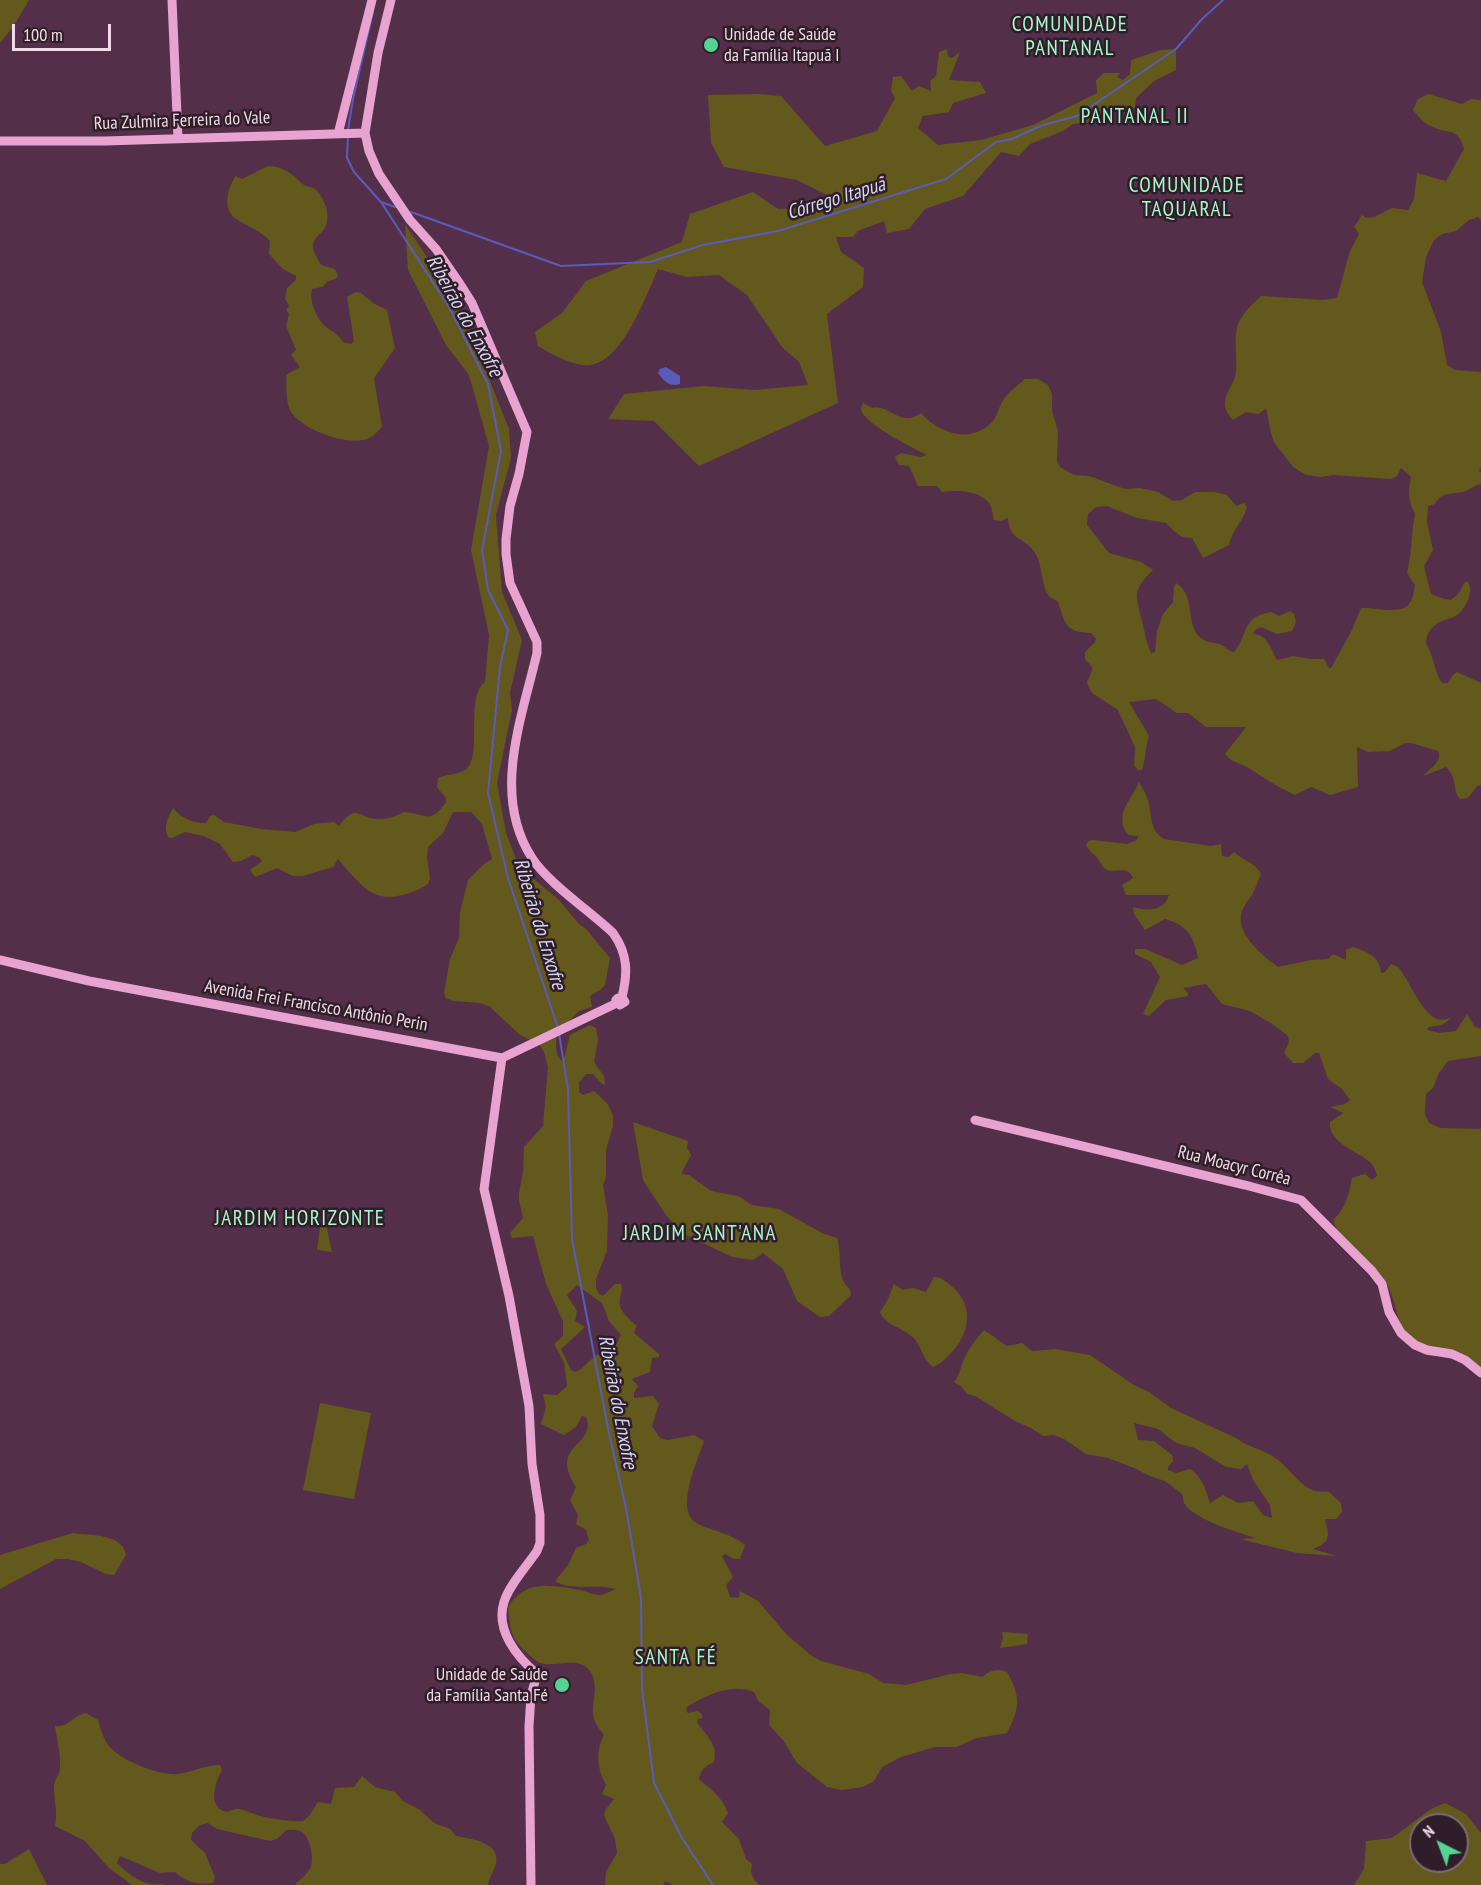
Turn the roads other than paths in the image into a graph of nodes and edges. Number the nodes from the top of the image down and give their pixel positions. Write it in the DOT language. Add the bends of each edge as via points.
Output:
graph roads {
  1 [pos="172,0"];
  2 [pos="372,0"];
  3 [pos="391,0"];
  4 [pos="365,133"];
  5 [pos="341,134"];
  6 [pos="178,138"];
  7 [pos="0,141"];
  8 [pos="0,960"];
  9 [pos="502,1058"];
  10 [pos="975,1120"];
  11 [pos="1481,1372"];
  12 [pos="531,1885"];
  1 -- 6 [label="street"];
  2 -- 5 [label="street"];
  3 -- 4 [label="street"];
  4 -- 5 [label="street, Rua Zulmira Ferreira do Vale"];
  4 -- 9 [label="street" via="379,174 472,303 527,432 506,539 510,583 537,642 514,749 511,786 517,820 532,859 621,944 627,977 620,1000"];
  5 -- 6 [label="street, Rua Zulmira Ferreira do Vale"];
  6 -- 7 [label="street, Rua Zulmira Ferreira do Vale"];
  8 -- 9 [label="street, Avenida Frei Francisco Antônio Perin" via="89,981"];
  9 -- 12 [label="street" via="484,1189 529,1406 540,1515 537,1551 504,1601 502,1616 513,1648 537,1674 531,1696 530,1726"];
  10 -- 11 [label="street, Rua Moacyr Corrêa" via="1300,1200 1382,1284 1389,1312 1401,1333 1414,1345 1452,1354"];
}
